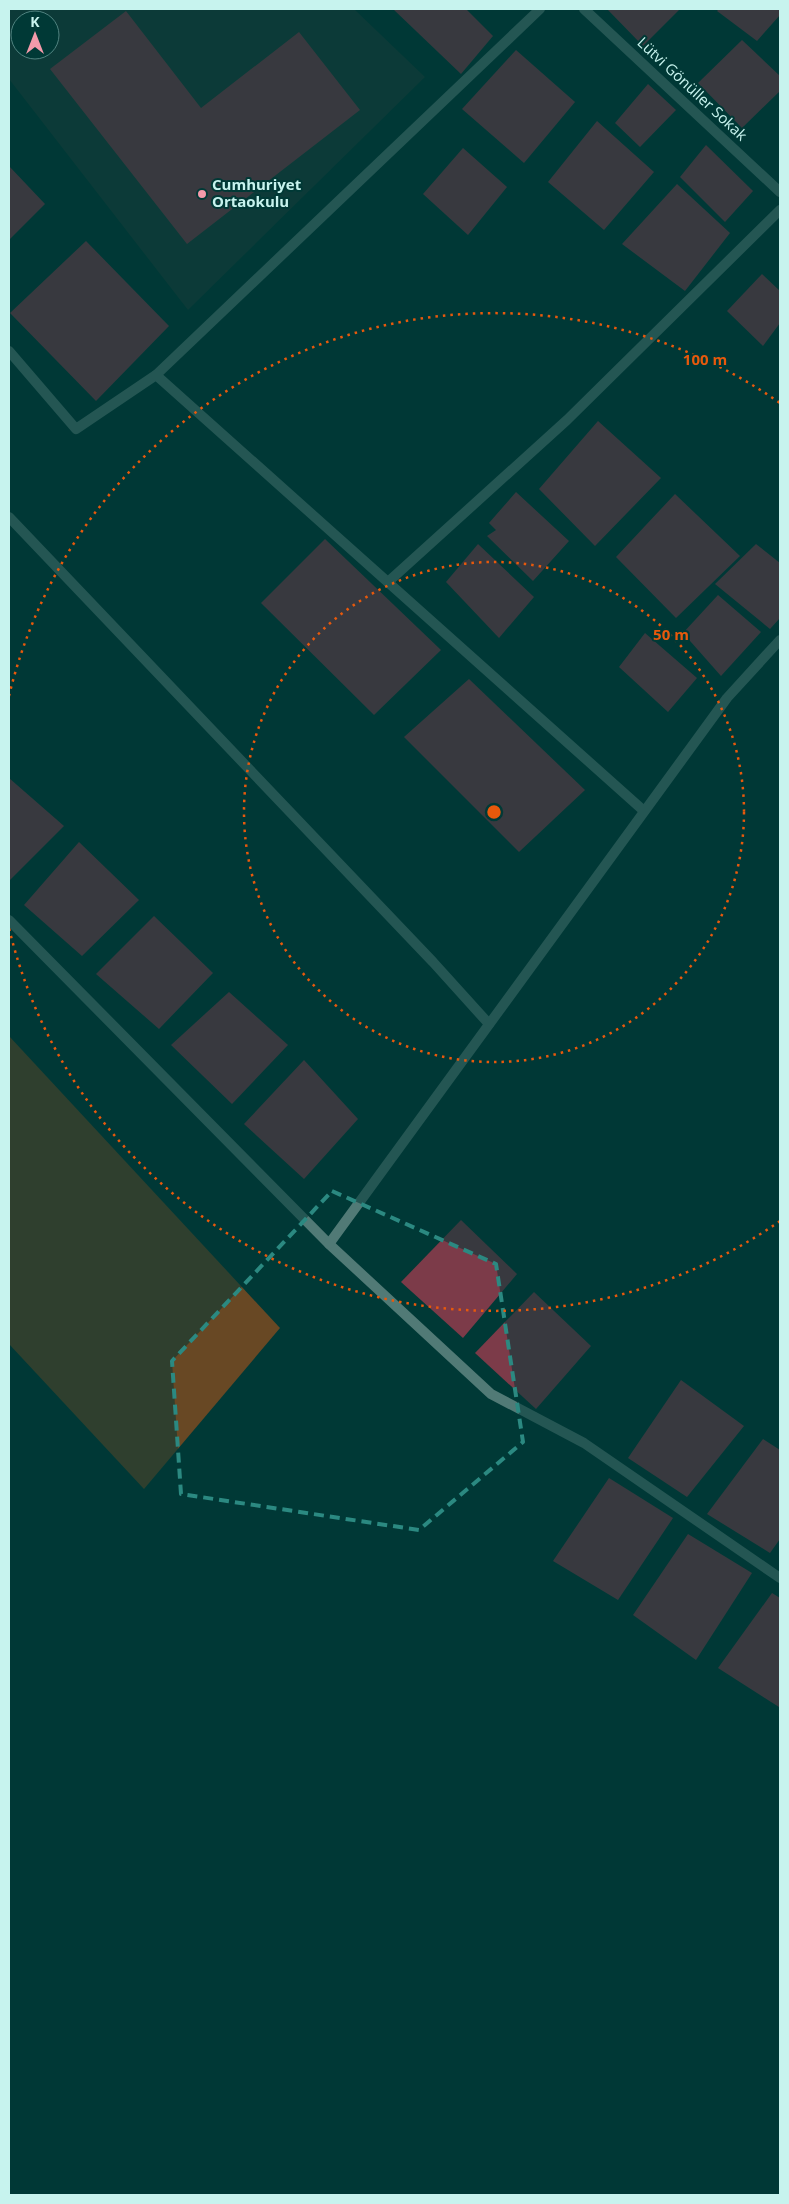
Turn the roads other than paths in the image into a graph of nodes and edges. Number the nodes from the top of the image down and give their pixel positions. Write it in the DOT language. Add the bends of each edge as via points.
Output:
graph roads {
  1 [pos="540,9"];
  2 [pos="584,9"];
  3 [pos="780,192"];
  4 [pos="780,210"];
  5 [pos="9,351"];
  6 [pos="156,375"];
  7 [pos="9,517"];
  8 [pos="388,582"];
  9 [pos="780,640"];
  10 [pos="644,811"];
  11 [pos="9,920"];
  12 [pos="489,1024"];
  13 [pos="329,1244"];
  14 [pos="780,1578"];
  1 -- 6 [label="street"];
  2 -- 3 [label="street, Lütvi Gönüller Sokak"];
  4 -- 8 [label="street" via="567,420"];
  5 -- 6 [label="street" via="76,429"];
  6 -- 8 [label="street"];
  7 -- 12 [label="street"];
  8 -- 10 [label="street"];
  9 -- 10 [label="street" via="727,698"];
  10 -- 12 [label="street"];
  11 -- 13 [label="street"];
  12 -- 13 [label="street"];
  13 -- 14 [label="street" via="491,1394 584,1443"];
}
